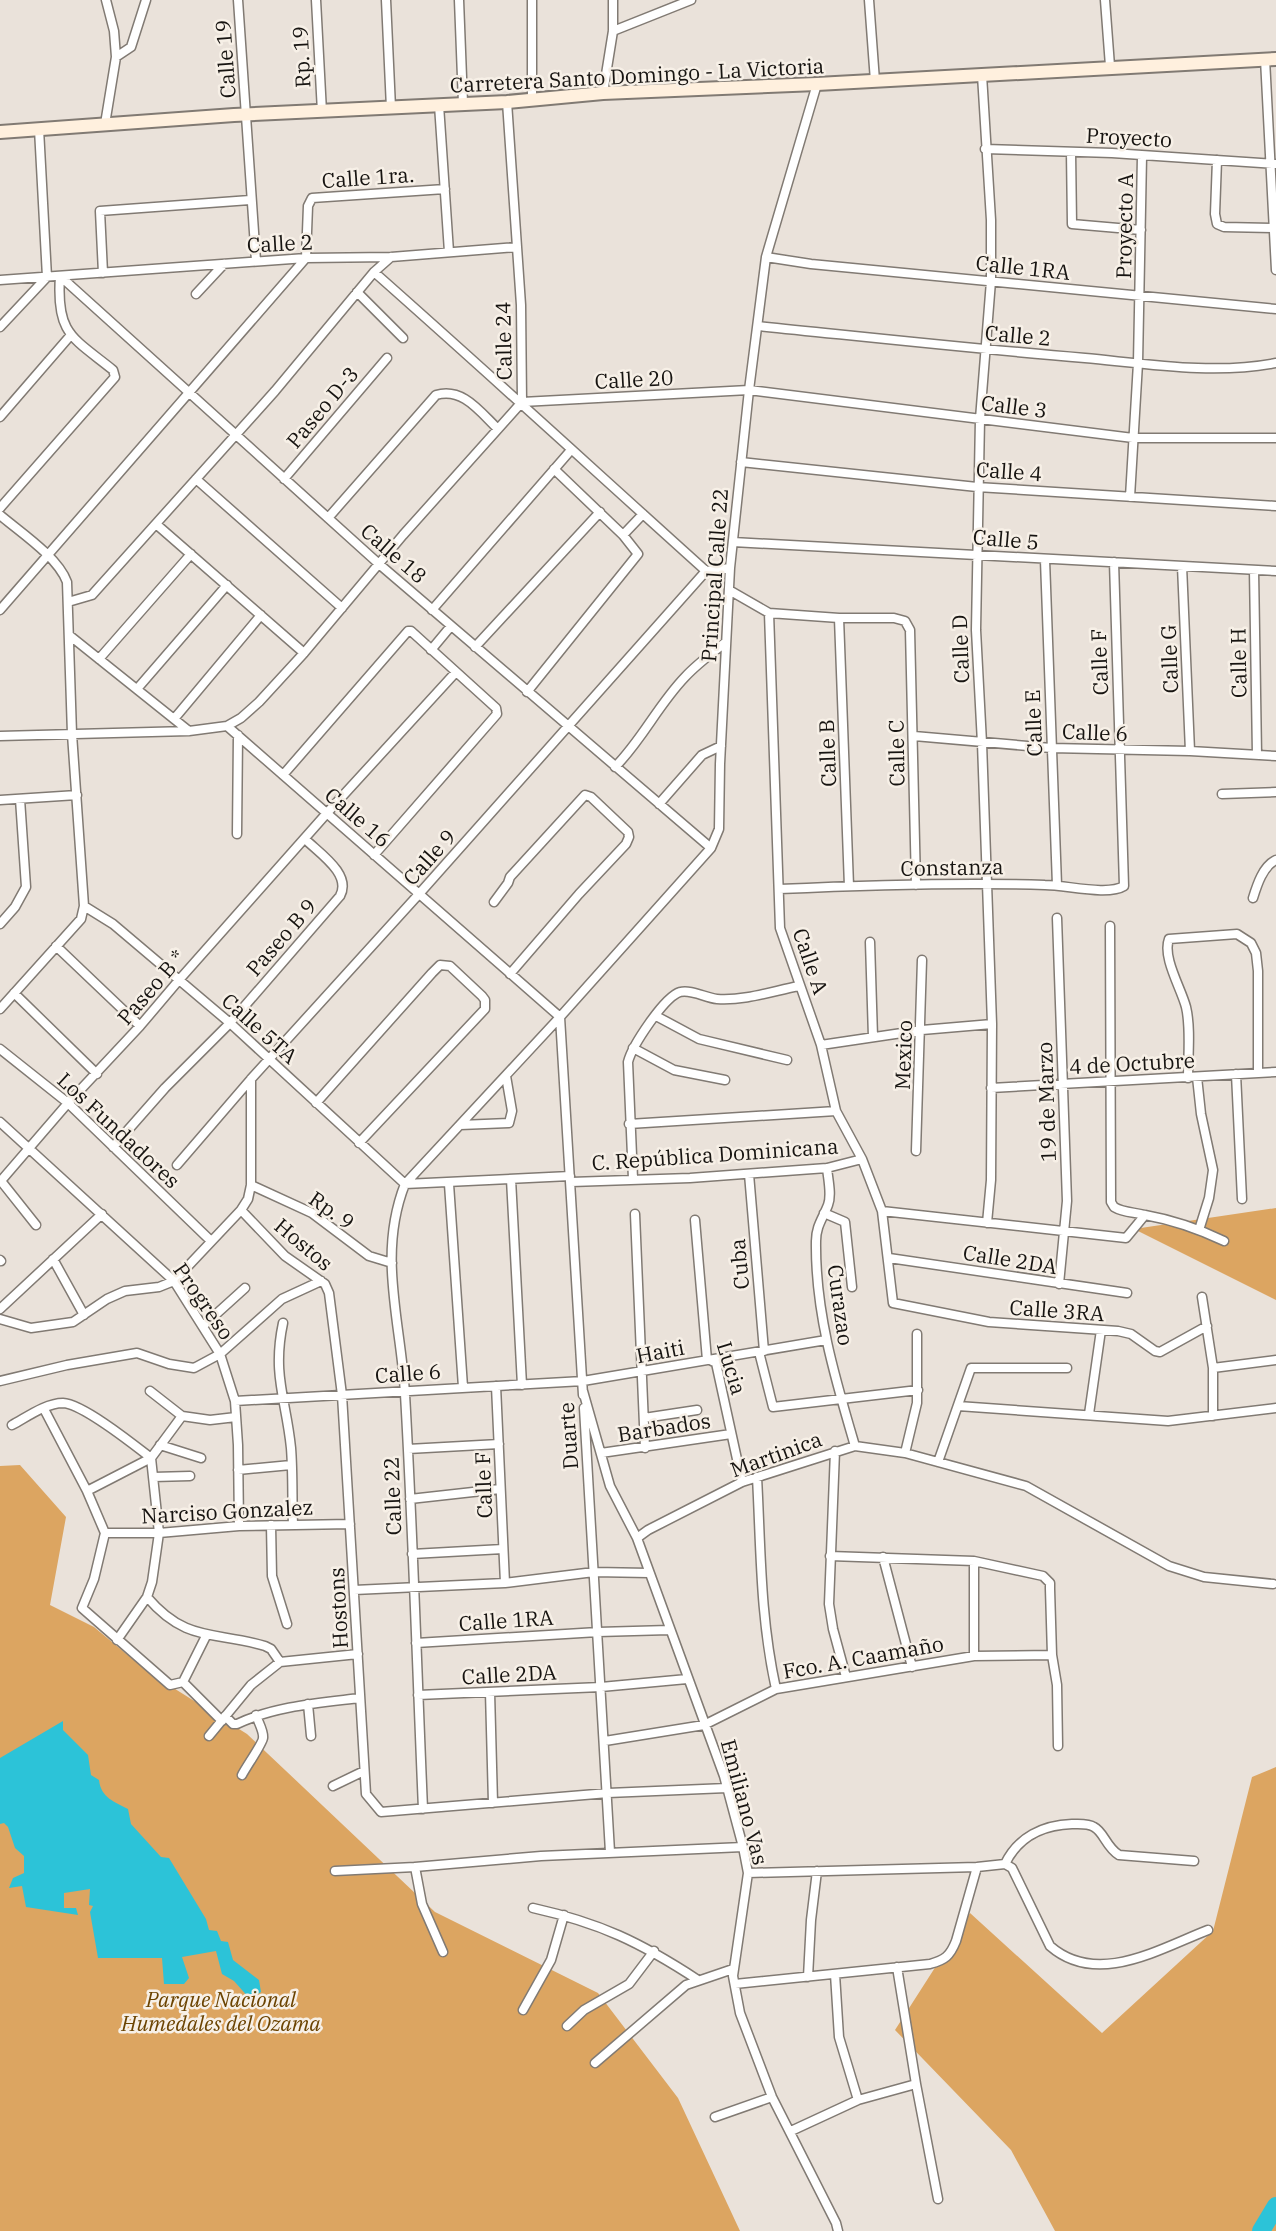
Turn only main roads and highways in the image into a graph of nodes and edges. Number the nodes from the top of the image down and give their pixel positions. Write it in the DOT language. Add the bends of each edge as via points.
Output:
graph roads {
  1 [pos="1271,59"];
  2 [pos="0,132"];
  1 -- 2 [label="main road, Carretera Santo Domingo - La Victoria" via="603,93"];
}
